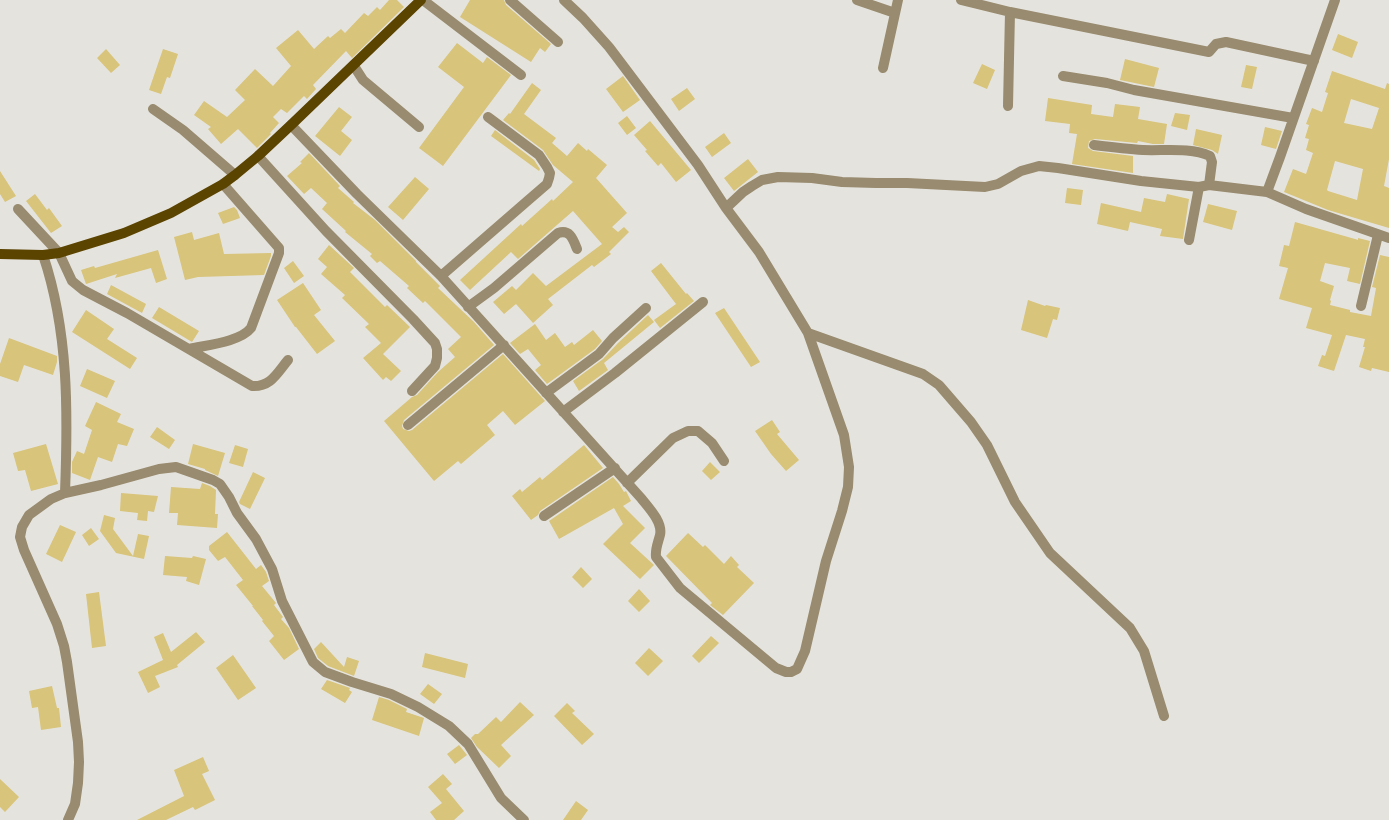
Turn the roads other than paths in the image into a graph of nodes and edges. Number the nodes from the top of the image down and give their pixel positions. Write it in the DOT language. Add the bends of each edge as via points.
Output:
graph roads {
  1 [pos="422,0"];
  2 [pos="510,0"];
  3 [pos="564,0"];
  4 [pos="857,0"];
  5 [pos="898,0"];
  6 [pos="961,0"];
  7 [pos="1335,0"];
  8 [pos="1010,12"];
  9 [pos="895,13"];
  10 [pos="558,42"];
  11 [pos="1314,62"];
  12 [pos="354,66"];
  13 [pos="883,68"];
  14 [pos="521,76"];
  15 [pos="1063,76"];
  16 [pos="1008,106"];
  17 [pos="153,109"];
  18 [pos="488,116"];
  19 [pos="1293,118"];
  20 [pos="291,125"];
  21 [pos="419,127"];
  22 [pos="1094,145"];
  23 [pos="258,156"];
  24 [pos="235,176"];
  25 [pos="223,184"];
  26 [pos="1204,186"];
  27 [pos="1266,192"];
  28 [pos="726,208"];
  29 [pos="18,209"];
  30 [pos="1378,235"];
  31 [pos="1389,238"];
  32 [pos="1188,240"];
  33 [pos="577,249"];
  34 [pos="58,253"];
  35 [pos="0,254"];
  36 [pos="43,255"];
  37 [pos="441,276"];
  38 [pos="703,302"];
  39 [pos="1361,306"];
  40 [pos="468,307"];
  41 [pos="646,308"];
  42 [pos="808,333"];
  43 [pos="504,345"];
  44 [pos="189,349"];
  45 [pos="288,360"];
  46 [pos="412,391"];
  47 [pos="546,393"];
  48 [pos="563,412"];
  49 [pos="408,425"];
  50 [pos="724,461"];
  51 [pos="615,468"];
  52 [pos="627,483"];
  53 [pos="65,493"];
  54 [pos="544,516"];
  55 [pos="1164,716"];
  56 [pos="68,820"];
  57 [pos="524,820"];
  1 -- 12 [label="main road"];
  1 -- 14 [label="street"];
  2 -- 10 [label="street"];
  3 -- 28 [label="street" via="609,47 698,165"];
  4 -- 9 [label="street"];
  5 -- 9 [label="street"];
  6 -- 8 [label="street"];
  7 -- 11 [label="street"];
  8 -- 11 [label="street" via="1209,52 1216,44 1226,42"];
  8 -- 16 [label="street"];
  9 -- 13 [label="street"];
  11 -- 19 [label="street"];
  12 -- 20 [label="main road"];
  12 -- 21 [label="street" via="363,80"];
  15 -- 19 [label="street"];
  17 -- 24 [label="street" via="183,130"];
  18 -- 37 [label="street" via="538,155 550,173 549,178 546,184"];
  19 -- 27 [label="street"];
  20 -- 23 [label="main road"];
  20 -- 37 [label="street"];
  22 -- 26 [label="street" via="1141,150 1189,151 1210,156 1212,162"];
  23 -- 24 [label="main road"];
  23 -- 46 [label="street" via="326,232 435,343 437,358 434,366"];
  24 -- 25 [label="main road"];
  25 -- 34 [label="main road" via="171,213 124,233"];
  25 -- 44 [label="street" via="279,248 279,253 247,333"];
  26 -- 27 [label="street"];
  26 -- 28 [label="street" via="1141,181 1039,166 985,187 778,177 762,180 742,192"];
  26 -- 32 [label="street"];
  27 -- 30 [label="street"];
  28 -- 42 [label="street" via="759,252"];
  29 -- 34 [label="street"];
  30 -- 31 [label="street"];
  30 -- 39 [label="street"];
  33 -- 40 [label="street" via="569,233 558,233"];
  34 -- 36 [label="main road"];
  34 -- 44 [label="street" via="72,281 82,290"];
  35 -- 36 [label="main road"];
  36 -- 53 [label="street" via="51,277 65,365"];
  37 -- 40 [label="street"];
  38 -- 48 [label="street"];
  40 -- 43 [label="street"];
  41 -- 47 [label="street" via="599,354"];
  42 -- 52 [label="street" via="844,435 849,479 805,651 797,669 786,672 776,668 680,588 656,557 659,525"];
  42 -- 55 [label="street" via="923,374 939,386 971,422 987,445 1015,502 1050,553 1130,628 1144,651"];
  43 -- 47 [label="street"];
  43 -- 49 [label="street"];
  44 -- 45 [label="street" via="252,386 267,384"];
  47 -- 48 [label="street"];
  48 -- 51 [label="street"];
  50 -- 52 [label="street" via="712,443 698,431 688,431 673,438"];
  51 -- 52 [label="street"];
  51 -- 54 [label="street"];
  53 -- 56 [label="street" via="50,499 29,515 20,537 57,624 66,657 79,762 75,804"];
  53 -- 57 [label="street" via="176,466 220,484 256,539 272,570 282,601 313,662 325,672 391,694 449,726 468,744 501,798"];
}
